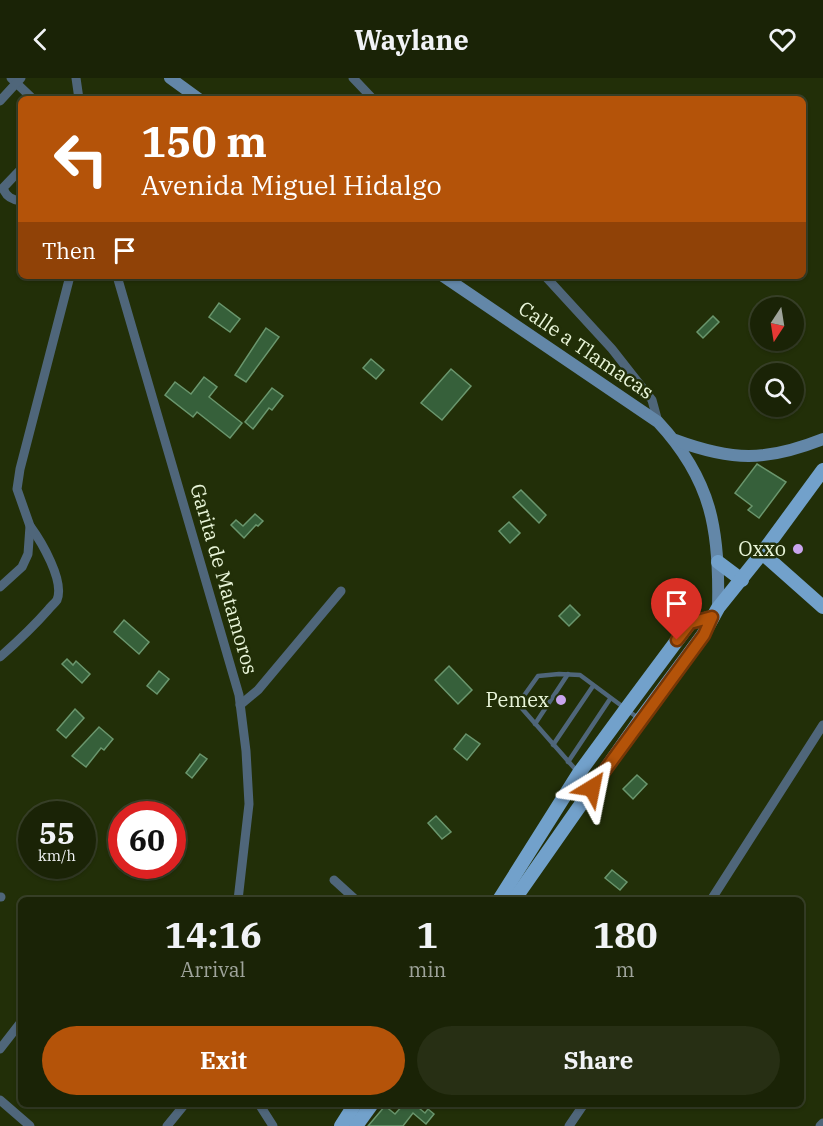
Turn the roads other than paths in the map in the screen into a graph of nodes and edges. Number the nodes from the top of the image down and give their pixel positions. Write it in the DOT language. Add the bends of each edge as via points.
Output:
graph roads {
  1 [pos="76,78"];
  2 [pos="170,78"];
  3 [pos="354,78"];
  4 [pos="16,80"];
  5 [pos="30,96"];
  6 [pos="79,96"];
  7 [pos="195,96"];
  8 [pos="370,96"];
  9 [pos="0,101"];
  10 [pos="18,172"];
  11 [pos="18,201"];
  12 [pos="69,279"];
  13 [pos="118,279"];
  14 [pos="446,279"];
  15 [pos="548,279"];
  16 [pos="658,422"];
  17 [pos="823,439"];
  18 [pos="675,440"];
  19 [pos="823,470"];
  20 [pos="30,531"];
  21 [pos="762,553"];
  22 [pos="718,562"];
  23 [pos="742,580"];
  24 [pos="0,586"];
  25 [pos="341,591"];
  26 [pos="823,607"];
  27 [pos="715,613"];
  28 [pos="0,657"];
  29 [pos="568,674"];
  30 [pos="593,686"];
  31 [pos="610,699"];
  32 [pos="240,705"];
  33 [pos="626,709"];
  34 [pos="640,720"];
  35 [pos="535,724"];
  36 [pos="823,725"];
  37 [pos="553,745"];
  38 [pos="568,762"];
  39 [pos="579,773"];
  40 [pos="592,788"];
  41 [pos="334,880"];
  42 [pos="238,897"];
  43 [pos="353,897"];
  44 [pos="501,897"];
  45 [pos="516,897"];
  46 [pos="713,897"];
  47 [pos="18,1026"];
  48 [pos="0,1048"];
  49 [pos="0,1100"];
  50 [pos="183,1107"];
  51 [pos="261,1107"];
  52 [pos="354,1107"];
  53 [pos="370,1107"];
  54 [pos="582,1107"];
  55 [pos="823,1123"];
  56 [pos="30,1126"];
  57 [pos="167,1126"];
  58 [pos="273,1126"];
  59 [pos="341,1126"];
  60 [pos="356,1126"];
  61 [pos="569,1126"];
  62 [pos="820,1126"];
  1 -- 6 [label="street"];
  2 -- 7 [label="main road"];
  3 -- 8 [label="street"];
  4 -- 5 [label="street"];
  4 -- 9 [label="street"];
  10 -- 11 [label="street" via="3,188 5,195"];
  12 -- 20 [label="street" via="20,469 17,489"];
  13 -- 32 [label="street, Garita de Matamoros"];
  14 -- 16 [label="main road, Calle a Tlamacas"];
  15 -- 16 [label="street" via="652,400"];
  16 -- 18 [label="main road, Calle a Tlamacas"];
  17 -- 18 [label="main road" via="787,451 746,456 707,452"];
  18 -- 22 [label="main road, Calle a Tlamacas" via="706,495"];
  19 -- 21 [label="main road"];
  20 -- 24 [label="street" via="22,567"];
  20 -- 28 [label="street" via="41,541 53,569 59,587 57,600"];
  21 -- 23 [label="main road"];
  21 -- 26 [label="main road"];
  22 -- 23 [label="main road"];
  22 -- 27 [label="main road, Calle a Tlamacas"];
  23 -- 27 [label="main road"];
  25 -- 32 [label="street" via="258,690"];
  27 -- 33 [label="main road" via="690,623"];
  27 -- 34 [label="main road" via="704,635"];
  29 -- 30 [label="lane" via="580,675"];
  29 -- 35 [label="lane"];
  29 -- 35 [label="lane" via="538,676 518,704"];
  30 -- 31 [label="lane"];
  30 -- 37 [label="lane"];
  31 -- 33 [label="lane"];
  31 -- 38 [label="lane"];
  32 -- 42 [label="street, Garita de Matamoros" via="249,804"];
  33 -- 34 [label="lane"];
  33 -- 39 [label="main road"];
  34 -- 40 [label="main road"];
  35 -- 37 [label="lane"];
  36 -- 46 [label="street"];
  37 -- 38 [label="lane"];
  38 -- 39 [label="lane"];
  39 -- 40 [label="lane"];
  39 -- 44 [label="main road"];
  40 -- 45 [label="main road"];
  41 -- 43 [label="street"];
  47 -- 48 [label="street"];
  49 -- 56 [label="street"];
  50 -- 57 [label="street"];
  51 -- 58 [label="street"];
  52 -- 59 [label="main road"];
  53 -- 60 [label="main road"];
  54 -- 61 [label="street"];
  55 -- 62 [label="street"];
}
